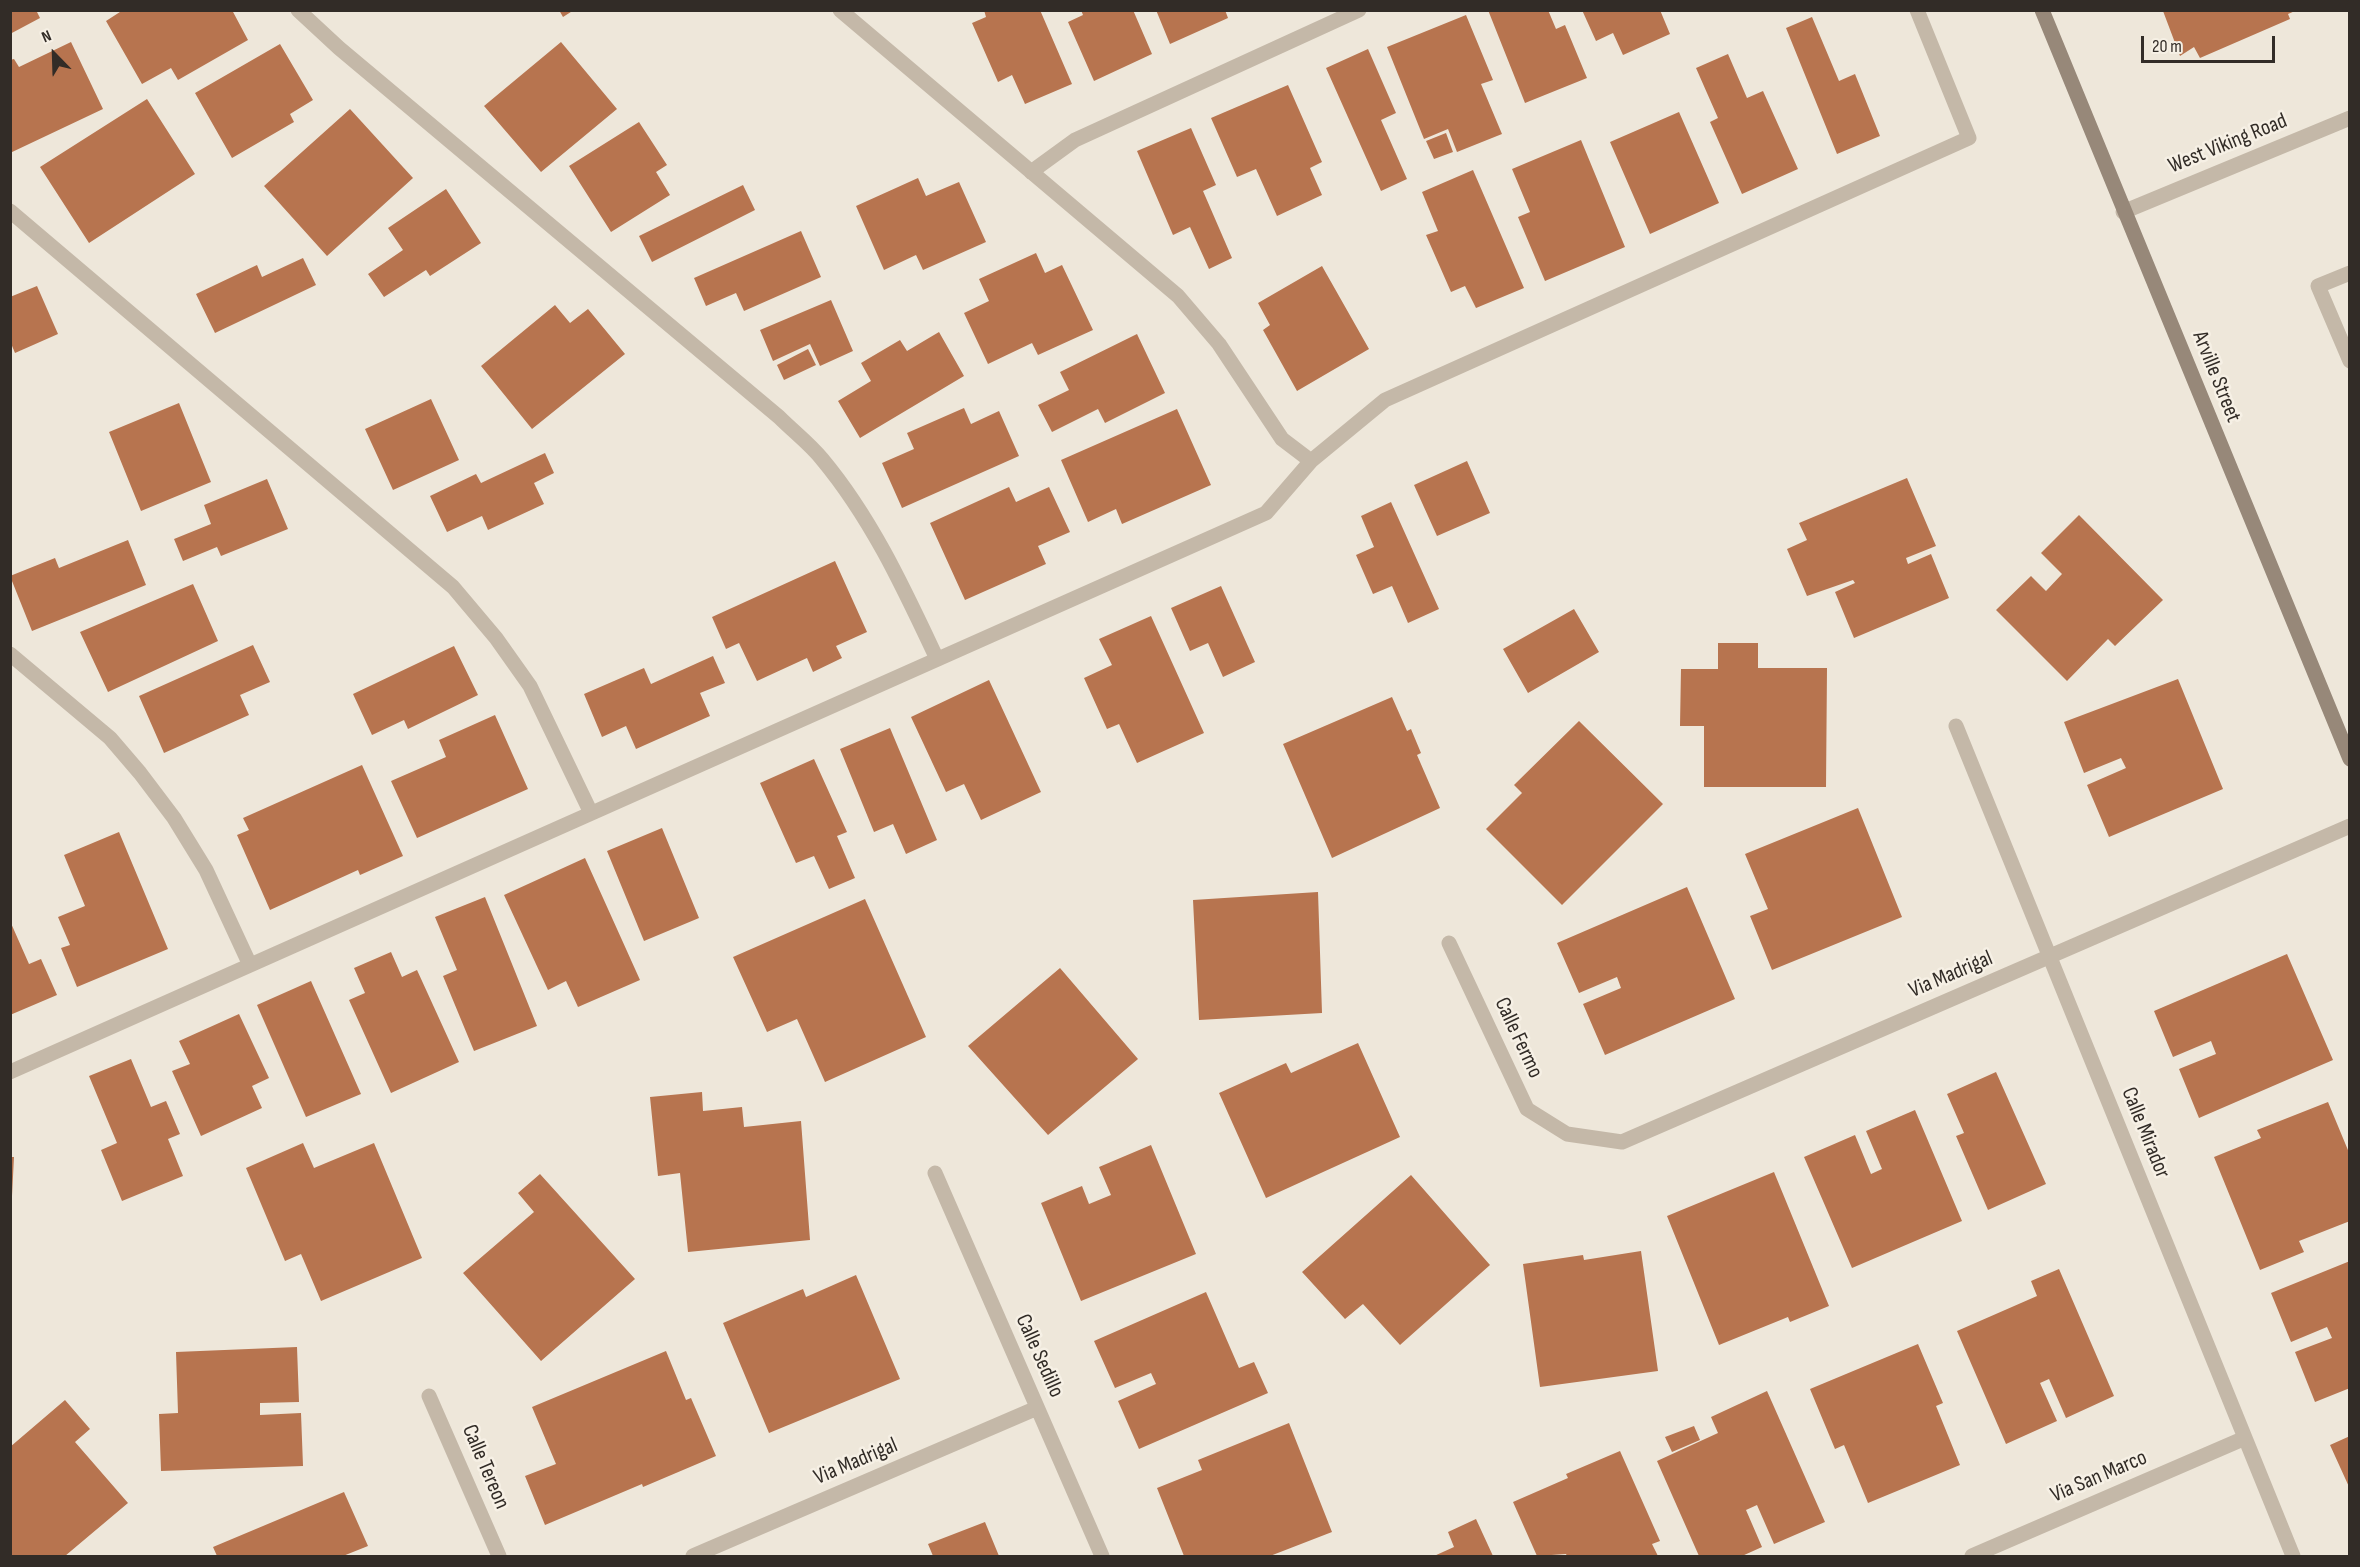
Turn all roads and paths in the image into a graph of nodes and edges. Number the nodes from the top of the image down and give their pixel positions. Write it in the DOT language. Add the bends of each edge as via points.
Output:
graph roads {
  1 [pos="298,10"];
  2 [pos="840,10"];
  3 [pos="1359,10"];
  4 [pos="1917,10"];
  5 [pos="2042,10"];
  6 [pos="2349,118"];
  7 [pos="1031,172"];
  8 [pos="10,211"];
  9 [pos="2123,212"];
  10 [pos="2349,273"];
  11 [pos="2349,361"];
  12 [pos="1311,461"];
  13 [pos="10,654"];
  14 [pos="937,659"];
  15 [pos="1956,726"];
  16 [pos="2349,759"];
  17 [pos="591,813"];
  18 [pos="2349,826"];
  19 [pos="1449,943"];
  20 [pos="2050,957"];
  21 [pos="250,965"];
  22 [pos="10,1072"];
  23 [pos="1567,1134"];
  24 [pos="935,1173"];
  25 [pos="429,1396"];
  26 [pos="1037,1408"];
  27 [pos="2245,1438"];
  28 [pos="499,1557"];
  29 [pos="693,1557"];
  30 [pos="1102,1557"];
  31 [pos="1972,1557"];
  32 [pos="2293,1557"];
  1 -- 14 [label="street" via="779,417 821,457 888,554"];
  2 -- 7 [label="street"];
  3 -- 7 [label="street" via="1075,140"];
  4 -- 12 [label="street" via="1969,138 1385,400"];
  5 -- 9 [label="main road, Arville Street"];
  6 -- 9 [label="street, West Viking Road"];
  7 -- 12 [label="street" via="1178,296 1219,345 1282,440"];
  8 -- 17 [label="street" via="453,587 530,686"];
  9 -- 16 [label="main road, Arville Street"];
  10 -- 11 [label="street" via="2318,286"];
  12 -- 14 [label="street" via="1266,513"];
  13 -- 21 [label="street" via="110,738 140,773 206,870"];
  14 -- 17 [label="street"];
  15 -- 20 [label="street, Calle Mirador"];
  17 -- 21 [label="street"];
  18 -- 20 [label="street, Via Madrigal"];
  19 -- 23 [label="street, Calle Fermo" via="1527,1109"];
  20 -- 23 [label="street, Via Madrigal" via="1622,1142"];
  20 -- 27 [label="street, Calle Mirador"];
  21 -- 22 [label="street"];
  24 -- 26 [label="street, Calle Sedillo"];
  25 -- 28 [label="street, Calle Tereon"];
  26 -- 29 [label="street, Via Madrigal"];
  26 -- 30 [label="street, Calle Sedillo"];
  27 -- 31 [label="street, Via San Marco"];
  27 -- 32 [label="street, Calle Mirador"];
}
